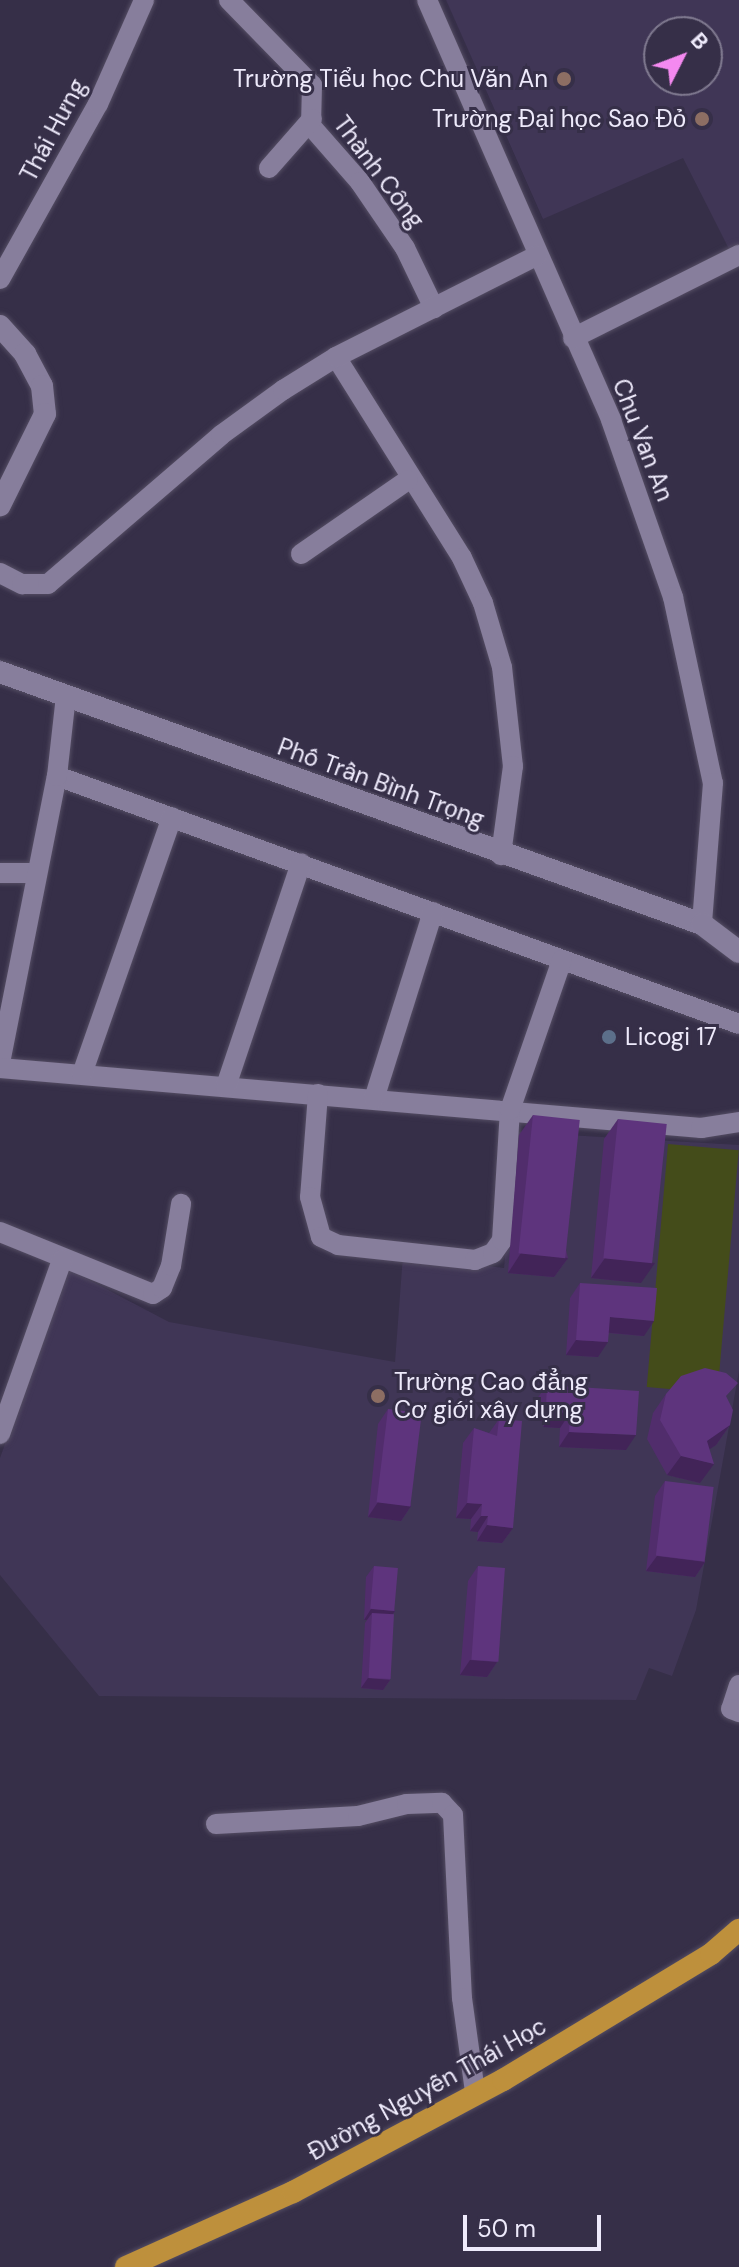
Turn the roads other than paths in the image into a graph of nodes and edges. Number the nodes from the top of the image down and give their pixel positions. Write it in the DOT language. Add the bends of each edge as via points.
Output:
graph roads {
  1 [pos="144,0"];
  2 [pos="229,0"];
  3 [pos="427,0"];
  4 [pos="312,119"];
  5 [pos="269,168"];
  6 [pos="538,255"];
  7 [pos="739,255"];
  8 [pos="0,279"];
  9 [pos="434,308"];
  10 [pos="0,326"];
  11 [pos="573,338"];
  12 [pos="336,357"];
  13 [pos="408,480"];
  14 [pos="0,505"];
  15 [pos="301,554"];
  16 [pos="0,573"];
  17 [pos="0,672"];
  18 [pos="66,696"];
  19 [pos="57,776"];
  20 [pos="172,817"];
  21 [pos="501,855"];
  22 [pos="301,863"];
  23 [pos="0,873"];
  24 [pos="35,873"];
  25 [pos="433,912"];
  26 [pos="702,924"];
  27 [pos="739,952"];
  28 [pos="562,960"];
  29 [pos="739,1024"];
  30 [pos="4,1034"];
  31 [pos="0,1065"];
  32 [pos="82,1074"];
  33 [pos="226,1086"];
  34 [pos="318,1094"];
  35 [pos="374,1099"];
  36 [pos="510,1110"];
  37 [pos="739,1122"];
  38 [pos="181,1204"];
  39 [pos="0,1232"];
  40 [pos="62,1260"];
  41 [pos="0,1434"];
  42 [pos="739,1685"];
  43 [pos="739,1712"];
  44 [pos="216,1824"];
  45 [pos="739,1930"];
  46 [pos="475,2092"];
  47 [pos="126,2267"];
  1 -- 8 [label="street, Thái Hưng" via="98,104"];
  2 -- 4 [label="street, Thành Công" via="312,85"];
  3 -- 6 [label="street, Chu Van An"];
  4 -- 5 [label="street"];
  4 -- 9 [label="street, Thành Công" via="318,138 360,182 405,248"];
  6 -- 9 [label="street"];
  6 -- 11 [label="street, Chu Van An"];
  7 -- 11 [label="street"];
  9 -- 12 [label="street"];
  10 -- 14 [label="street" via="25,354 42,386 45,414"];
  11 -- 26 [label="street, Chu Van An" via="611,420 673,597 698,696 713,813"];
  12 -- 13 [label="street"];
  12 -- 16 [label="street" via="221,435 48,584 22,584"];
  13 -- 15 [label="street"];
  13 -- 21 [label="street" via="475,582 502,667 513,766"];
  17 -- 18 [label="street, Phố Trần Bình Trọng"];
  18 -- 19 [label="street"];
  18 -- 21 [label="street, Phố Trần Bình Trọng"];
  19 -- 20 [label="street"];
  19 -- 24 [label="street"];
  20 -- 22 [label="street"];
  20 -- 32 [label="street"];
  21 -- 26 [label="street, Phố Trần Bình Trọng"];
  22 -- 25 [label="street"];
  22 -- 33 [label="street"];
  23 -- 24 [label="street"];
  24 -- 30 [label="street"];
  25 -- 28 [label="street"];
  25 -- 35 [label="street"];
  26 -- 27 [label="street, Phố Trần Bình Trọng"];
  28 -- 29 [label="street"];
  28 -- 36 [label="street"];
  30 -- 31 [label="street"];
  31 -- 32 [label="street"];
  32 -- 33 [label="street"];
  33 -- 34 [label="street"];
  34 -- 35 [label="street"];
  34 -- 36 [label="street" via="310,1197 321,1237 338,1245 475,1260 493,1253 502,1240"];
  35 -- 36 [label="street"];
  36 -- 37 [label="street" via="701,1128"];
  38 -- 40 [label="street" via="171,1266 162,1288 153,1294"];
  39 -- 40 [label="street"];
  40 -- 41 [label="street"];
  42 -- 43 [label="street" via="731,1709"];
  44 -- 46 [label="street" via="358,1816 407,1804 442,1803 453,1815 462,1998"];
  45 -- 46 [label="highway, Đường Nguyễn Thái Học" via="711,1954"];
  46 -- 47 [label="highway, Đường Nguyễn Thái Học" via="293,2192"];
}
